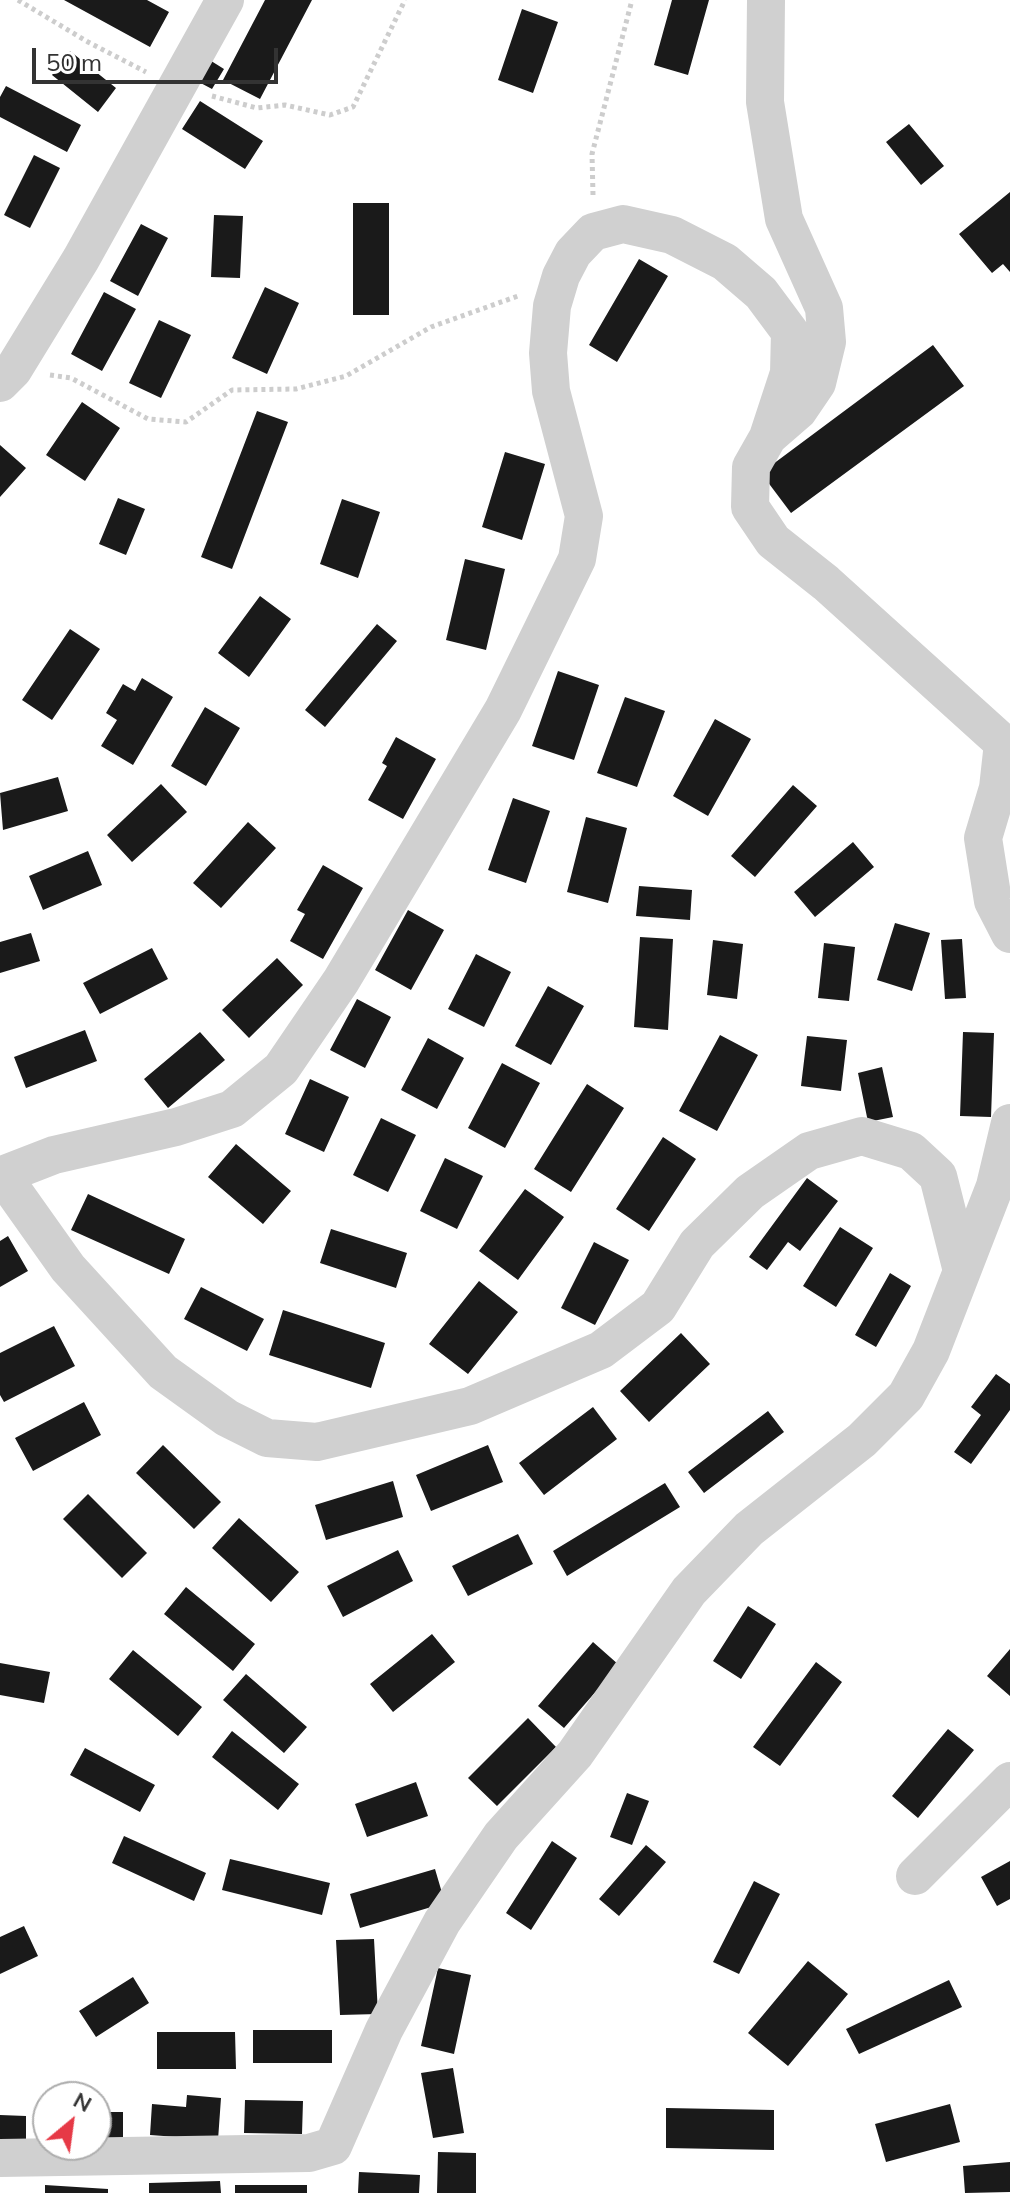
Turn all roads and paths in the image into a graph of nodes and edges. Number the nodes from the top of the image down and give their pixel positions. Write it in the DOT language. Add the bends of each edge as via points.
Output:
graph roads {
  1 [pos="225,0"];
  2 [pos="632,0"];
  3 [pos="766,0"];
  4 [pos="593,232"];
  5 [pos="561,276"];
  6 [pos="6,377"];
  7 [pos="768,437"];
  8 [pos="1010,934"];
  9 [pos="1010,1123"];
  10 [pos="1,1176"];
  11 [pos="962,1271"];
  12 [pos="1010,1781"];
  13 [pos="915,1876"];
  14 [pos="0,2158"];
  1 -- 6 [label="street" via="81,259"];
  2 -- 4 [label="path" via="592,154"];
  3 -- 7 [label="street" via="765,102 784,219 824,308 827,342 817,383 798,411"];
  4 -- 5 [label="street"];
  4 -- 7 [label="street" via="623,224 672,235 725,262 761,293 790,332 789,373"];
  5 -- 6 [label="path" via="496,306 431,327 346,376 296,389 232,390 186,422 148,419 71,378"];
  5 -- 10 [label="street" via="548,353 551,391 584,516 577,559 503,710 341,981 281,1069 232,1109 54,1155"];
  7 -- 8 [label="street" via="751,467 750,507 773,541 1003,743 998,788 983,838 993,901"];
  9 -- 11 [label="street" via="995,1186"];
  10 -- 11 [label="street" via="68,1268 163,1372 227,1418 267,1438 317,1442 470,1406 601,1350 658,1307 697,1244 750,1192 809,1151 862,1136 911,1151 938,1176"];
  11 -- 14 [label="street" via="931,1351 906,1396 862,1440 749,1529 689,1591 575,1754 501,1836 442,1922 384,2030 333,2146 309,2153"];
  12 -- 13 [label="street"];
}
